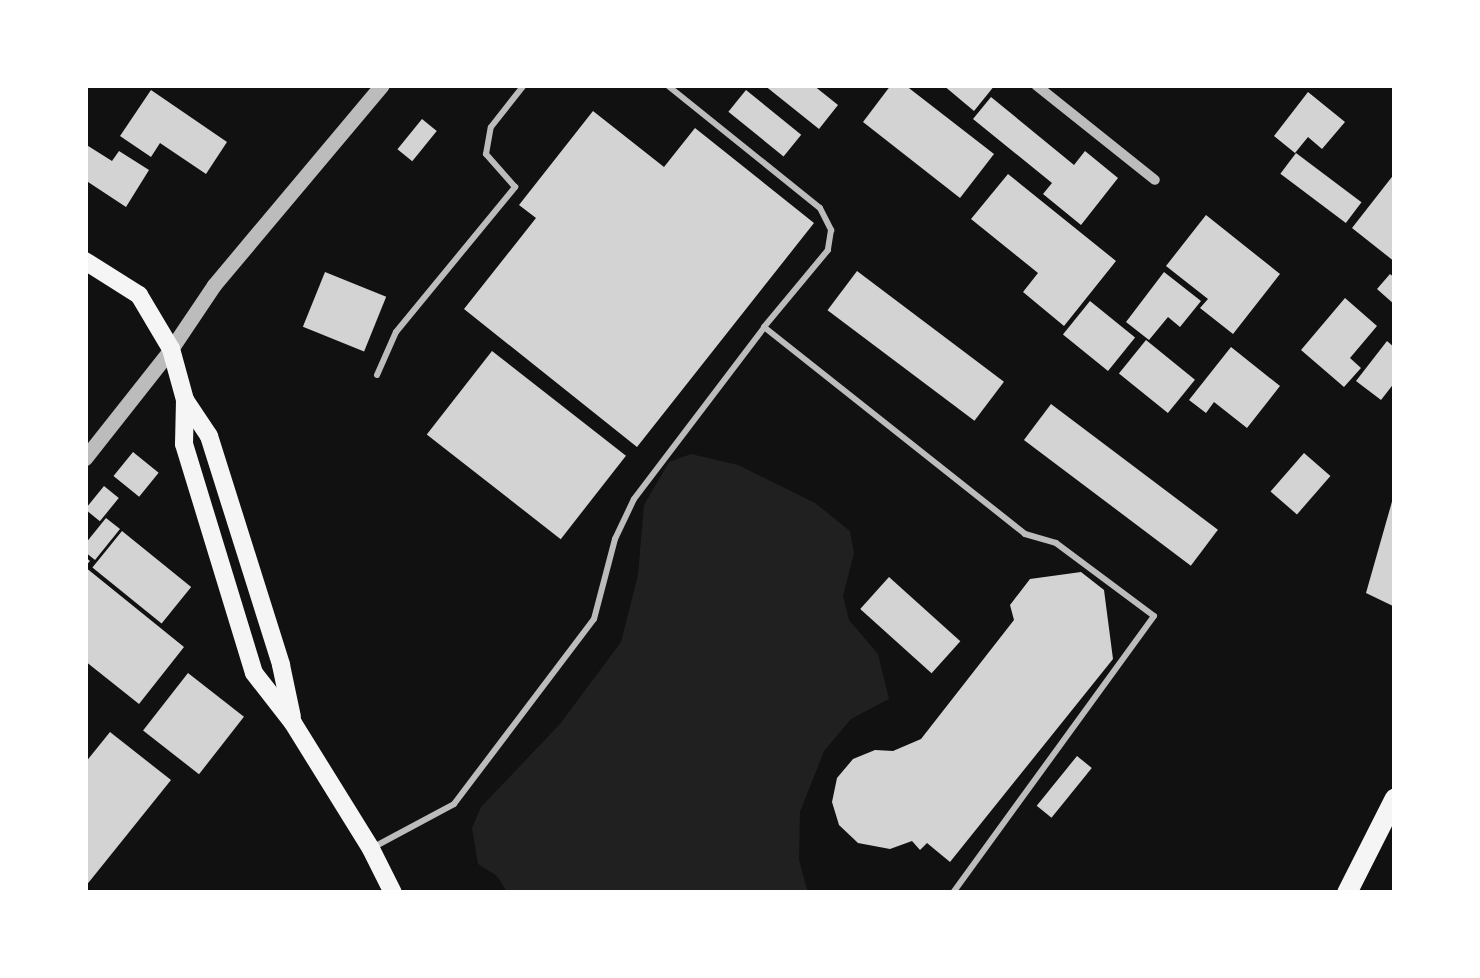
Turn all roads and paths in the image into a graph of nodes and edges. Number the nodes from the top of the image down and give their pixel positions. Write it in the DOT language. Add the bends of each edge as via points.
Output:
graph roads {
  1 [pos="382,85"];
  2 [pos="524,85"];
  3 [pos="666,85"];
  4 [pos="1036,85"];
  5 [pos="1155,180"];
  6 [pos="85,261"];
  7 [pos="764,327"];
  8 [pos="170,350"];
  9 [pos="376,375"];
  10 [pos="186,400"];
  11 [pos="85,458"];
  12 [pos="293,723"];
  13 [pos="1395,798"];
  14 [pos="371,849"];
  15 [pos="393,893"];
  16 [pos="952,893"];
  17 [pos="1347,893"];
  1 -- 8 [label="street" via="214,284"];
  2 -- 9 [label="lane" via="491,128 486,154 516,187 396,332"];
  3 -- 7 [label="lane" via="820,208 831,230 828,250"];
  4 -- 5 [label="street"];
  6 -- 8 [label="main road" via="139,296"];
  7 -- 14 [label="lane" via="634,499 615,539 594,620 454,804"];
  7 -- 16 [label="lane" via="1024,534 1056,543 1154,616"];
  8 -- 10 [label="main road"];
  8 -- 11 [label="street"];
  10 -- 12 [label="main road" via="210,436"];
  10 -- 12 [label="main road" via="184,444 254,674"];
  12 -- 14 [label="main road"];
  13 -- 17 [label="highway"];
  14 -- 15 [label="main road"];
}
